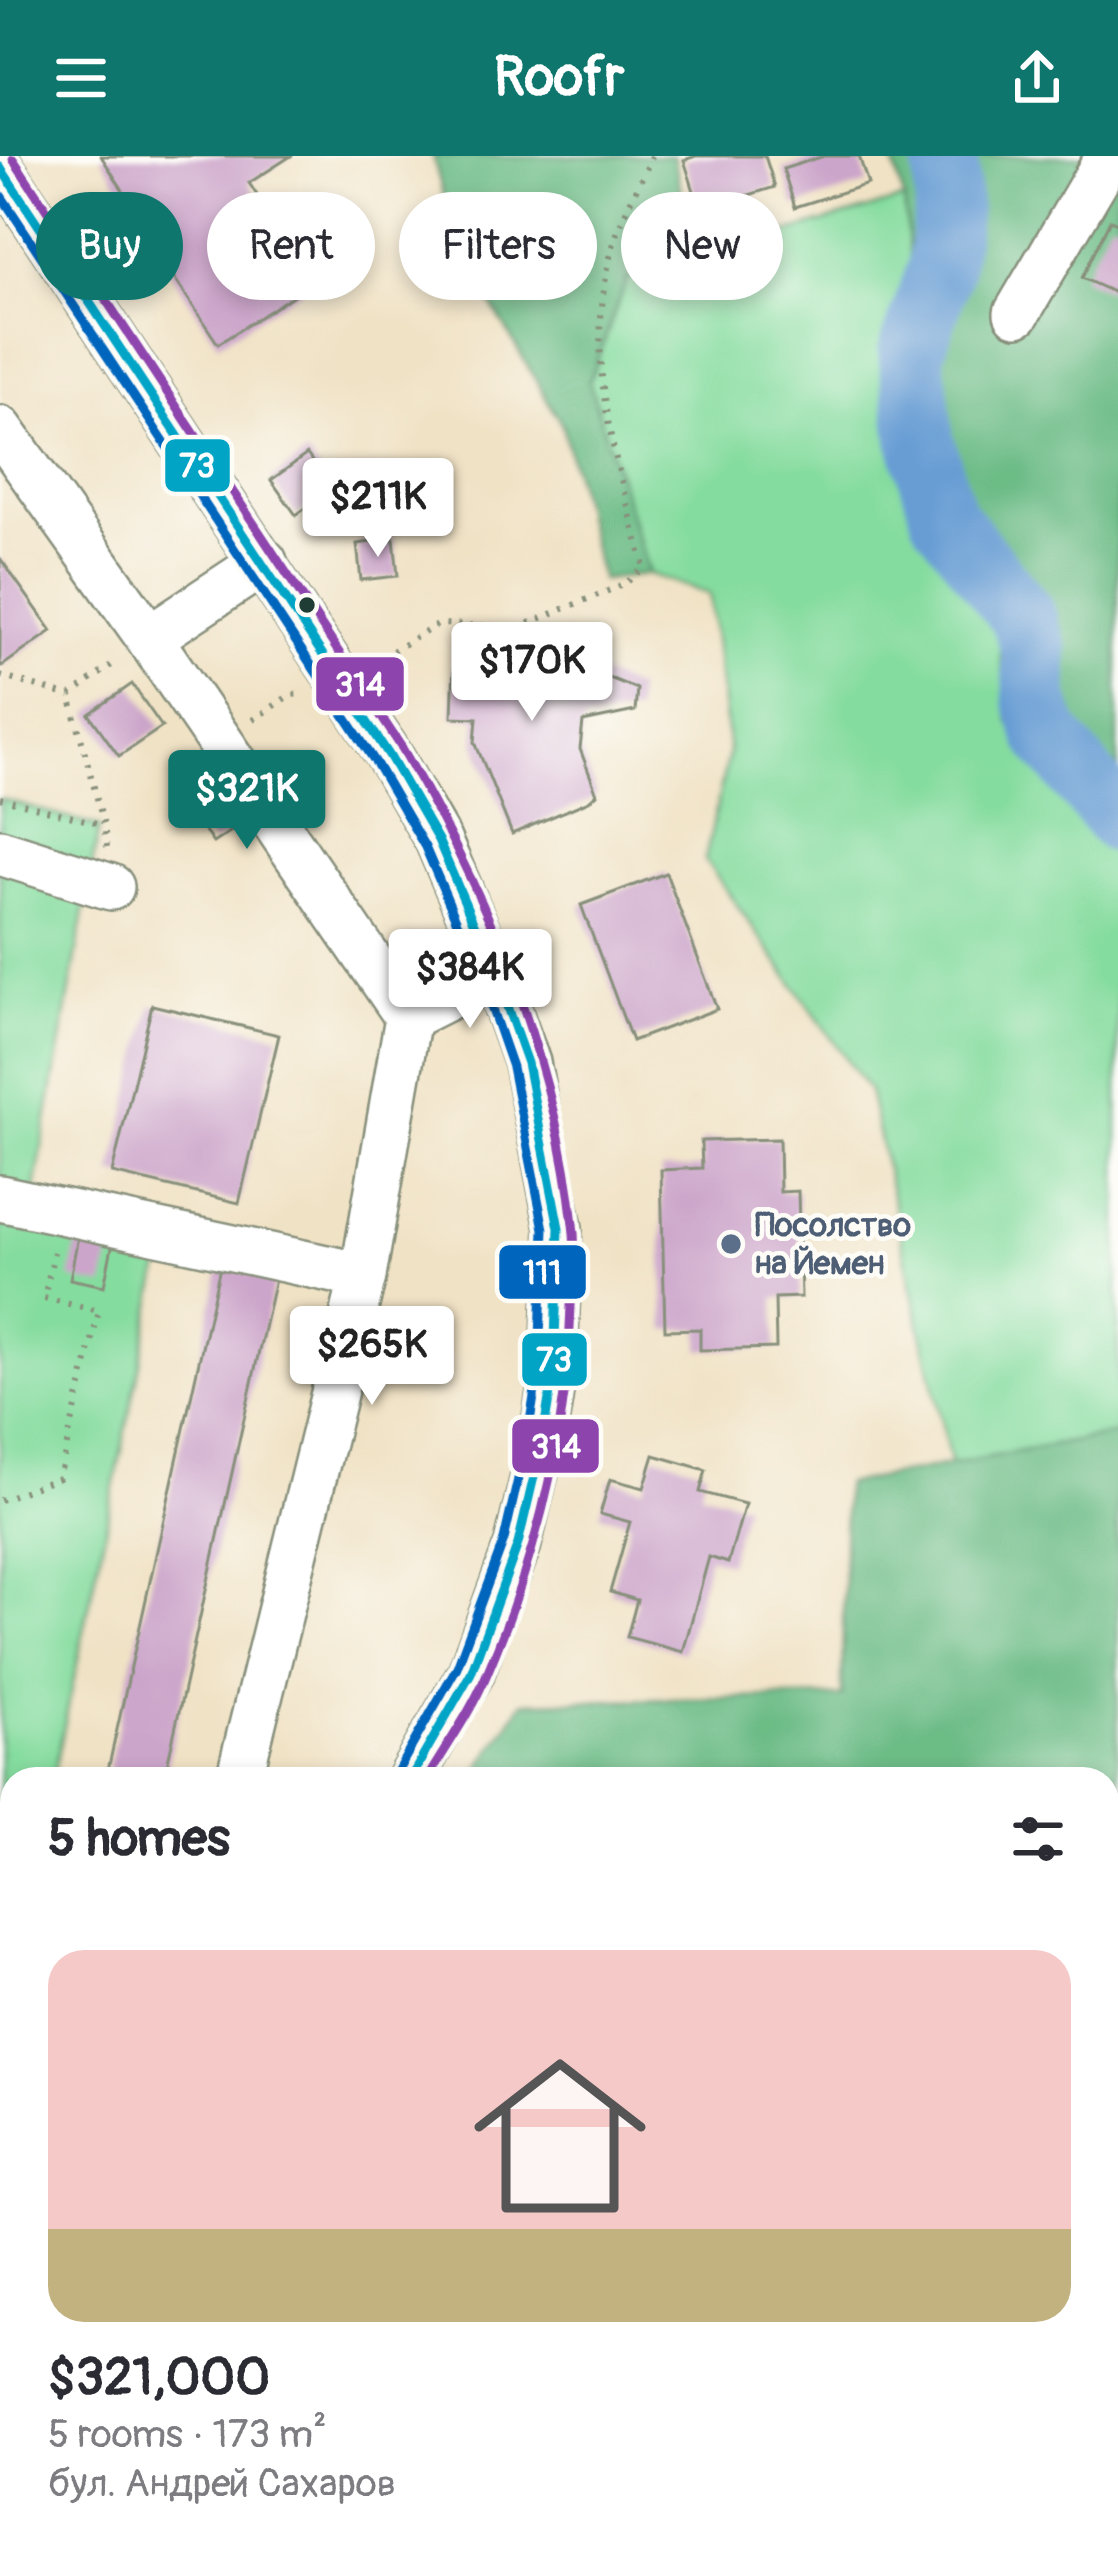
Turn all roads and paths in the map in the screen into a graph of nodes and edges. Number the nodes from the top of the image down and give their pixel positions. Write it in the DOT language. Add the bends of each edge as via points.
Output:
graph roads {
  1 [pos="652,156"];
  2 [pos="1117,156"];
  3 [pos="0,167"];
  4 [pos="1017,313"];
  5 [pos="0,429"];
  6 [pos="264,562"];
  7 [pos="149,638"];
  8 [pos="377,661"];
  9 [pos="0,676"];
  10 [pos="320,694"];
  11 [pos="70,696"];
  12 [pos="221,743"];
  13 [pos="97,796"];
  14 [pos="0,798"];
  15 [pos="104,825"];
  16 [pos="0,852"];
  17 [pos="111,886"];
  18 [pos="495,973"];
  19 [pos="408,1017"];
  20 [pos="0,1198"];
  21 [pos="54,1252"];
  22 [pos="363,1276"];
  23 [pos="0,1500"];
  24 [pos="242,1767"];
  25 [pos="417,1767"];
  1 -- 8 [label="path" via="613,246 600,391 644,567 625,584 519,627 439,624"];
  2 -- 4 [label="street"];
  3 -- 6 [label="street"];
  5 -- 7 [label="street"];
  6 -- 7 [label="street"];
  6 -- 18 [label="street" via="438,840"];
  7 -- 11 [label="path"];
  7 -- 12 [label="street"];
  9 -- 11 [label="path"];
  10 -- 12 [label="path" via="290,695"];
  11 -- 13 [label="path"];
  12 -- 19 [label="street"];
  14 -- 15 [label="path"];
  16 -- 17 [label="street"];
  18 -- 19 [label="street"];
  18 -- 25 [label="street" via="527,1064 559,1228 554,1367 518,1544 471,1673"];
  19 -- 22 [label="street"];
  20 -- 22 [label="street"];
  21 -- 23 [label="path" via="44,1298 99,1311 59,1478"];
  22 -- 24 [label="street"];
}
